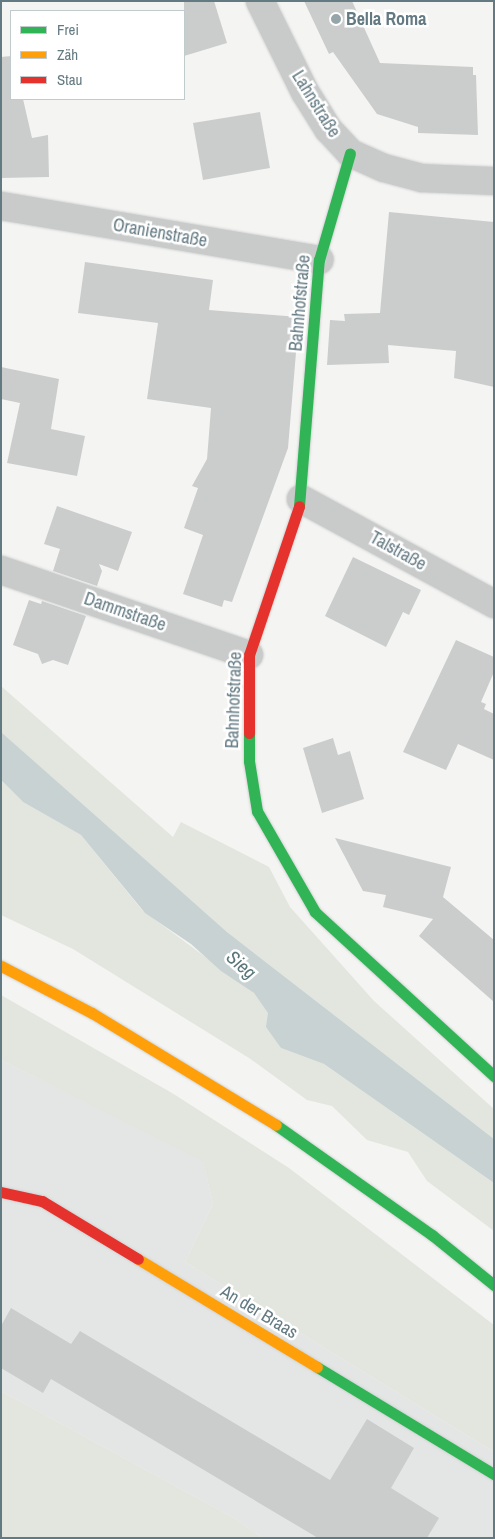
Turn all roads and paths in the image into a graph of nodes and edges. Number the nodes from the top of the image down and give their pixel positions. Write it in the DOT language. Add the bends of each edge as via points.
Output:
graph roads {
  1 [pos="260,1"];
  2 [pos="350,154"];
  3 [pos="494,181"];
  4 [pos="1,206"];
  5 [pos="319,260"];
  6 [pos="301,499"];
  7 [pos="1,570"];
  8 [pos="494,604"];
  9 [pos="249,655"];
  10 [pos="1,966"];
  11 [pos="494,1076"];
  12 [pos="1,1192"];
  13 [pos="494,1285"];
  14 [pos="494,1474"];
  1 -- 2 [label="street, Lahnstraße" via="305,92 328,130"];
  2 -- 3 [label="street, Lahnstraße" via="384,168 422,178"];
  2 -- 5 [label="street, Bahnhofstraße"];
  4 -- 5 [label="street, Oranienstraße"];
  5 -- 6 [label="street, Bahnhofstraße"];
  6 -- 8 [label="street, Talstraße"];
  6 -- 9 [label="street, Bahnhofstraße"];
  7 -- 9 [label="street, Dammstraße"];
  9 -- 11 [label="street, Bahnhofstraße" via="249,760 257,811 315,912"];
  10 -- 13 [label="street" via="92,1013 266,1118 432,1235"];
  12 -- 14 [label="street, An der Braas" via="42,1200"];
}
